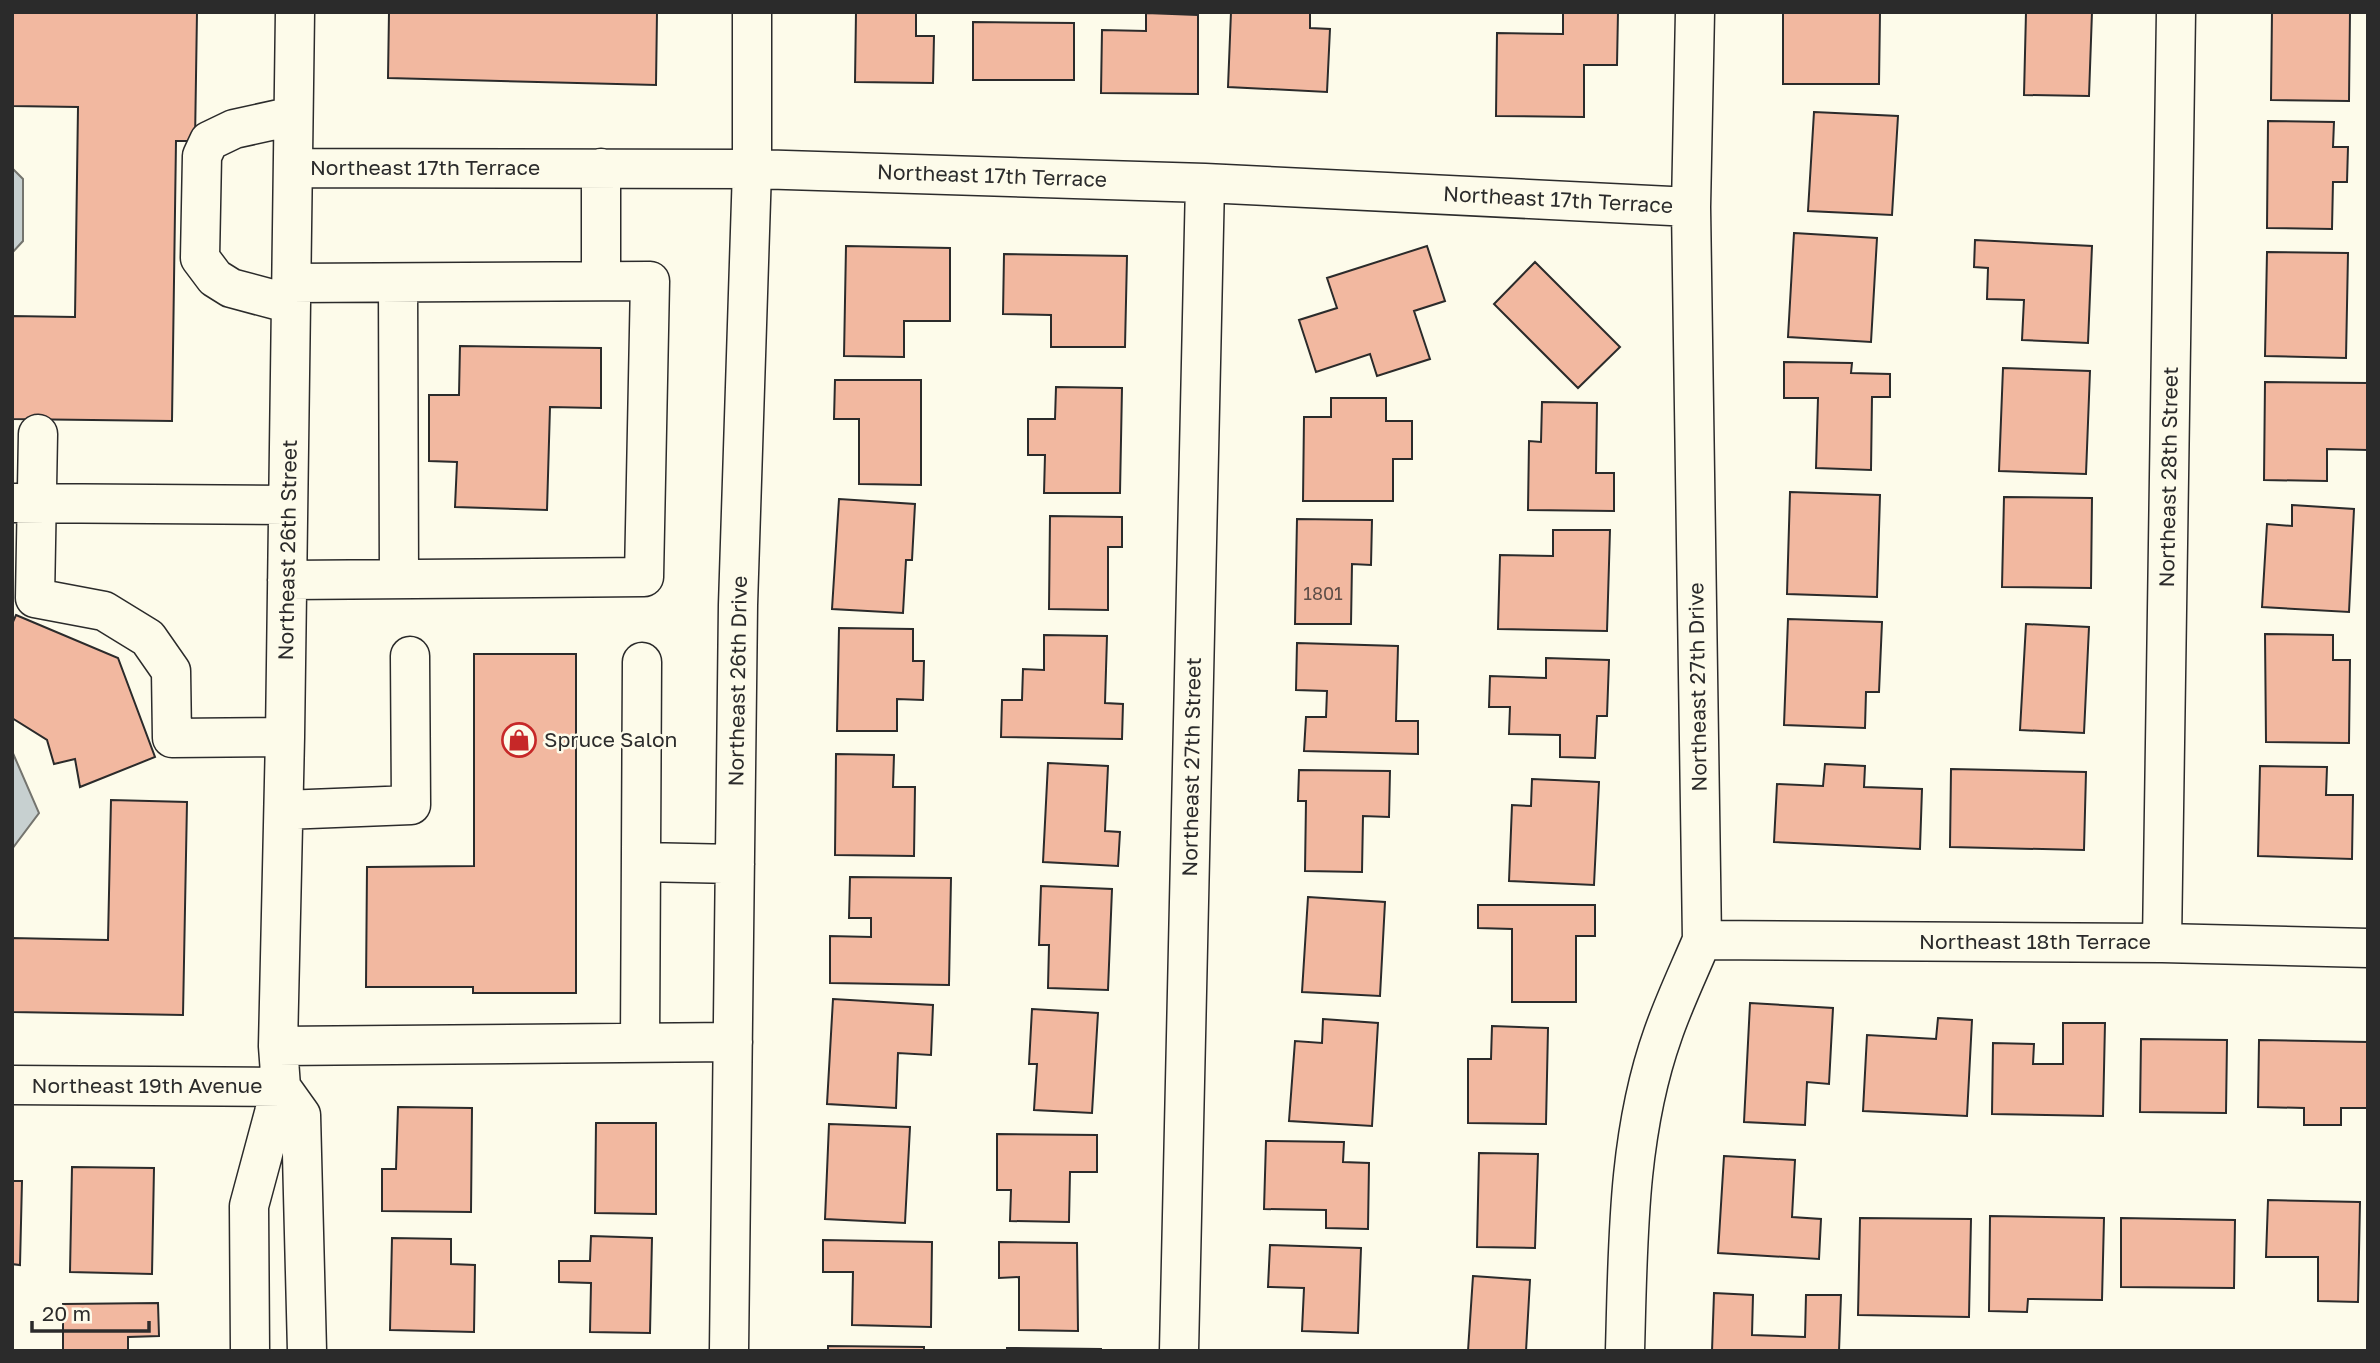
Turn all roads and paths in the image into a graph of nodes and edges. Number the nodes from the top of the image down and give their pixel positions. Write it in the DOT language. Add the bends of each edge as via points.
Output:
graph roads {
  1 [pos="295,12"];
  2 [pos="752,12"];
  3 [pos="1695,12"];
  4 [pos="2176,12"];
  5 [pos="293,116"];
  6 [pos="293,168"];
  7 [pos="601,169"];
  8 [pos="752,169"];
  9 [pos="1205,183"];
  10 [pos="1690,206"];
  11 [pos="601,281"];
  12 [pos="398,282"];
  13 [pos="291,294"];
  14 [pos="38,434"];
  15 [pos="24,503"];
  16 [pos="288,505"];
  17 [pos="398,579"];
  18 [pos="287,580"];
  19 [pos="410,656"];
  20 [pos="642,662"];
  21 [pos="285,737"];
  22 [pos="284,810"];
  23 [pos="641,862"];
  24 [pos="735,864"];
  25 [pos="1702,940"];
  26 [pos="2162,943"];
  27 [pos="2368,948"];
  28 [pos="733,1042"];
  29 [pos="640,1043"];
  30 [pos="278,1046"];
  31 [pos="12,1085"];
  32 [pos="281,1087"];
  33 [pos="250,1351"];
  34 [pos="307,1351"];
  35 [pos="729,1351"];
  36 [pos="1180,1351"];
  37 [pos="1625,1351"];
  1 -- 5 [label="street, Northeast 26th Street"];
  2 -- 8 [label="street, Northeast 26th Drive"];
  3 -- 10 [label="street, Northeast 27th Drive"];
  4 -- 26 [label="street, Northeast 28th Street"];
  5 -- 6 [label="street, Northeast 26th Street"];
  5 -- 13 [label="street" via="209,141 202,156 200,258 215,278 231,288"];
  6 -- 7 [label="street, Northeast 17th Terrace"];
  6 -- 13 [label="street, Northeast 26th Street"];
  7 -- 8 [label="street, Northeast 17th Terrace"];
  7 -- 11 [label="street"];
  8 -- 9 [label="street, Northeast 17th Terrace"];
  8 -- 24 [label="street, Northeast 26th Drive"];
  9 -- 10 [label="street, Northeast 17th Terrace"];
  9 -- 36 [label="street, Northeast 27th Street"];
  10 -- 25 [label="street, Northeast 27th Drive"];
  11 -- 12 [label="street"];
  11 -- 17 [label="street" via="650,281 645,577"];
  12 -- 13 [label="street"];
  12 -- 17 [label="street"];
  13 -- 16 [label="street, Northeast 26th Street"];
  14 -- 15 [label="street"];
  15 -- 16 [label="street"];
  15 -- 21 [label="street" via="35,598 104,611 148,638 171,671 172,738"];
  16 -- 18 [label="street, Northeast 26th Street"];
  17 -- 18 [label="street"];
  18 -- 21 [label="street, Northeast 26th Street"];
  19 -- 22 [label="street" via="411,805"];
  20 -- 23 [label="street"];
  21 -- 22 [label="street, Northeast 26th Street"];
  22 -- 30 [label="street, Northeast 26th Street"];
  23 -- 24 [label="street"];
  23 -- 29 [label="street"];
  24 -- 28 [label="street, Northeast 26th Drive"];
  25 -- 26 [label="street, Northeast 18th Terrace"];
  25 -- 37 [label="street, Northeast 27th Drive" via="1662,1035 1639,1134 1629,1200"];
  26 -- 27 [label="street, Northeast 18th Terrace"];
  28 -- 29 [label="street"];
  28 -- 35 [label="street, Northeast 26th Drive"];
  29 -- 30 [label="street"];
  30 -- 32 [label="street, Northeast 26th Street"];
  31 -- 32 [label="street, Northeast 19th Avenue"];
  32 -- 33 [label="street, Northeast 26th Street" via="249,1206"];
  32 -- 34 [label="street" via="301,1115"];
}
